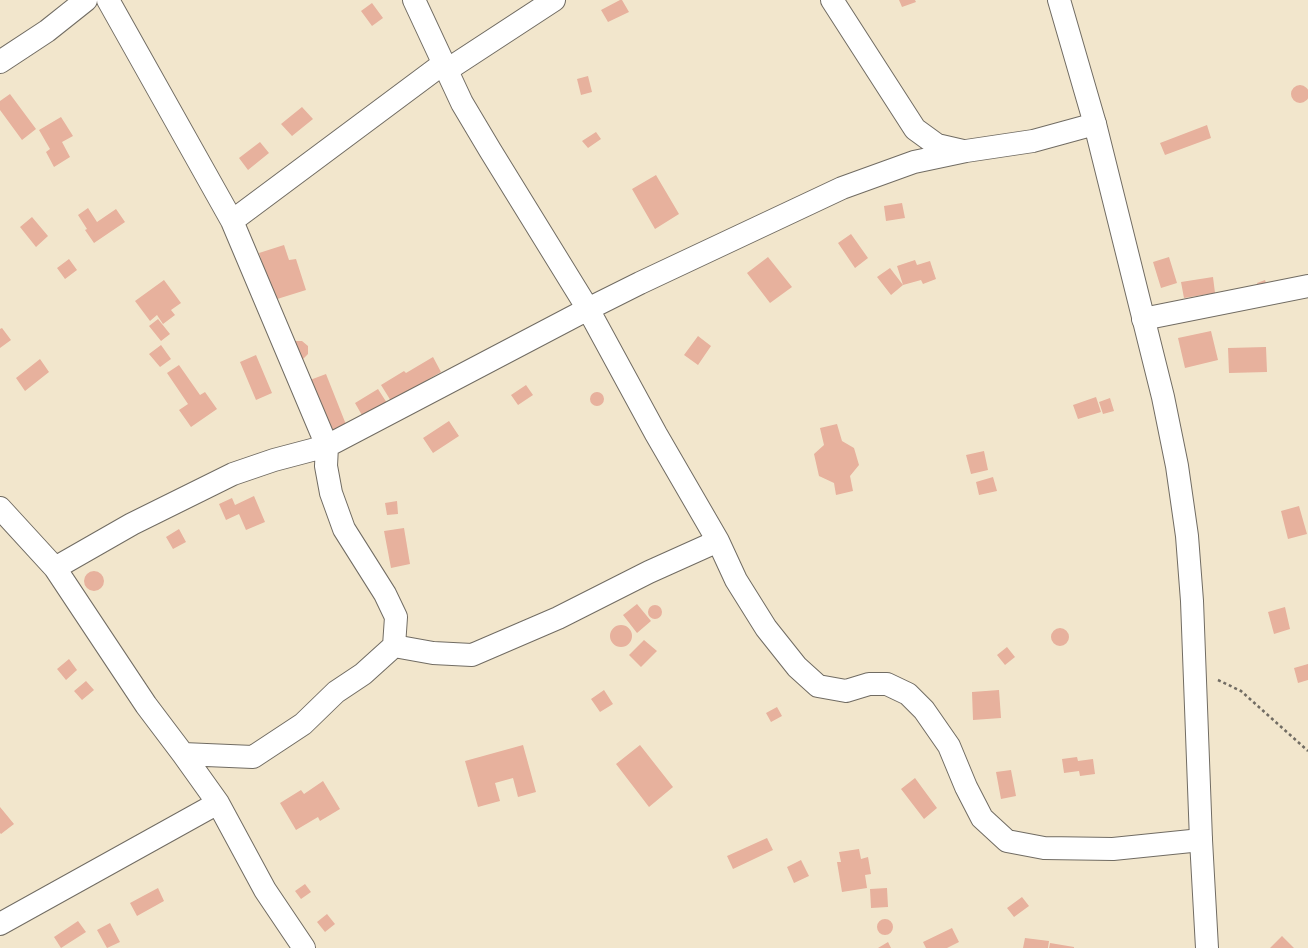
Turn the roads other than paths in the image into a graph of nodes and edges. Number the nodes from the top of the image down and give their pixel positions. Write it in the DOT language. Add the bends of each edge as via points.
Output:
graph roads {
  1 [pos="86,0"];
  2 [pos="108,0"];
  3 [pos="414,0"];
  4 [pos="554,0"];
  5 [pos="832,0"];
  6 [pos="1059,0"];
  7 [pos="0,62"];
  8 [pos="446,67"];
  9 [pos="1095,124"];
  10 [pos="966,151"];
  11 [pos="232,221"];
  12 [pos="1308,286"];
  13 [pos="588,309"];
  14 [pos="1143,319"];
  15 [pos="327,446"];
  16 [pos="0,508"];
  17 [pos="718,541"];
  18 [pos="55,568"];
  19 [pos="394,646"];
  20 [pos="183,754"];
  21 [pos="218,803"];
  22 [pos="1201,840"];
  23 [pos="0,924"];
  24 [pos="304,948"];
  25 [pos="1207,948"];
  1 -- 7 [label="street"];
  2 -- 11 [label="street"];
  3 -- 8 [label="street"];
  4 -- 8 [label="street"];
  5 -- 10 [label="street" via="915,129 938,145"];
  6 -- 9 [label="street"];
  8 -- 11 [label="street"];
  8 -- 13 [label="street" via="462,103"];
  9 -- 10 [label="street" via="1033,141"];
  9 -- 14 [label="street"];
  10 -- 13 [label="street" via="914,162 842,188"];
  11 -- 15 [label="street"];
  12 -- 14 [label="street"];
  13 -- 15 [label="street"];
  13 -- 17 [label="street"];
  14 -- 22 [label="street" via="1177,466 1187,536"];
  15 -- 18 [label="street" via="233,474 132,524"];
  15 -- 19 [label="street" via="326,466 331,493 344,529 385,594 396,617"];
  16 -- 18 [label="street"];
  17 -- 19 [label="street" via="558,618 472,655 433,653"];
  17 -- 22 [label="street" via="736,580 766,628 797,667 818,686 846,691 869,684 888,684 908,694 924,710 949,746 982,818 1008,842 1044,848 1113,849"];
  18 -- 20 [label="street" via="146,705"];
  19 -- 20 [label="street" via="363,674 336,692 303,724 253,757"];
  20 -- 21 [label="street"];
  21 -- 23 [label="street"];
  21 -- 24 [label="street" via="265,890"];
  22 -- 25 [label="street"];
}
